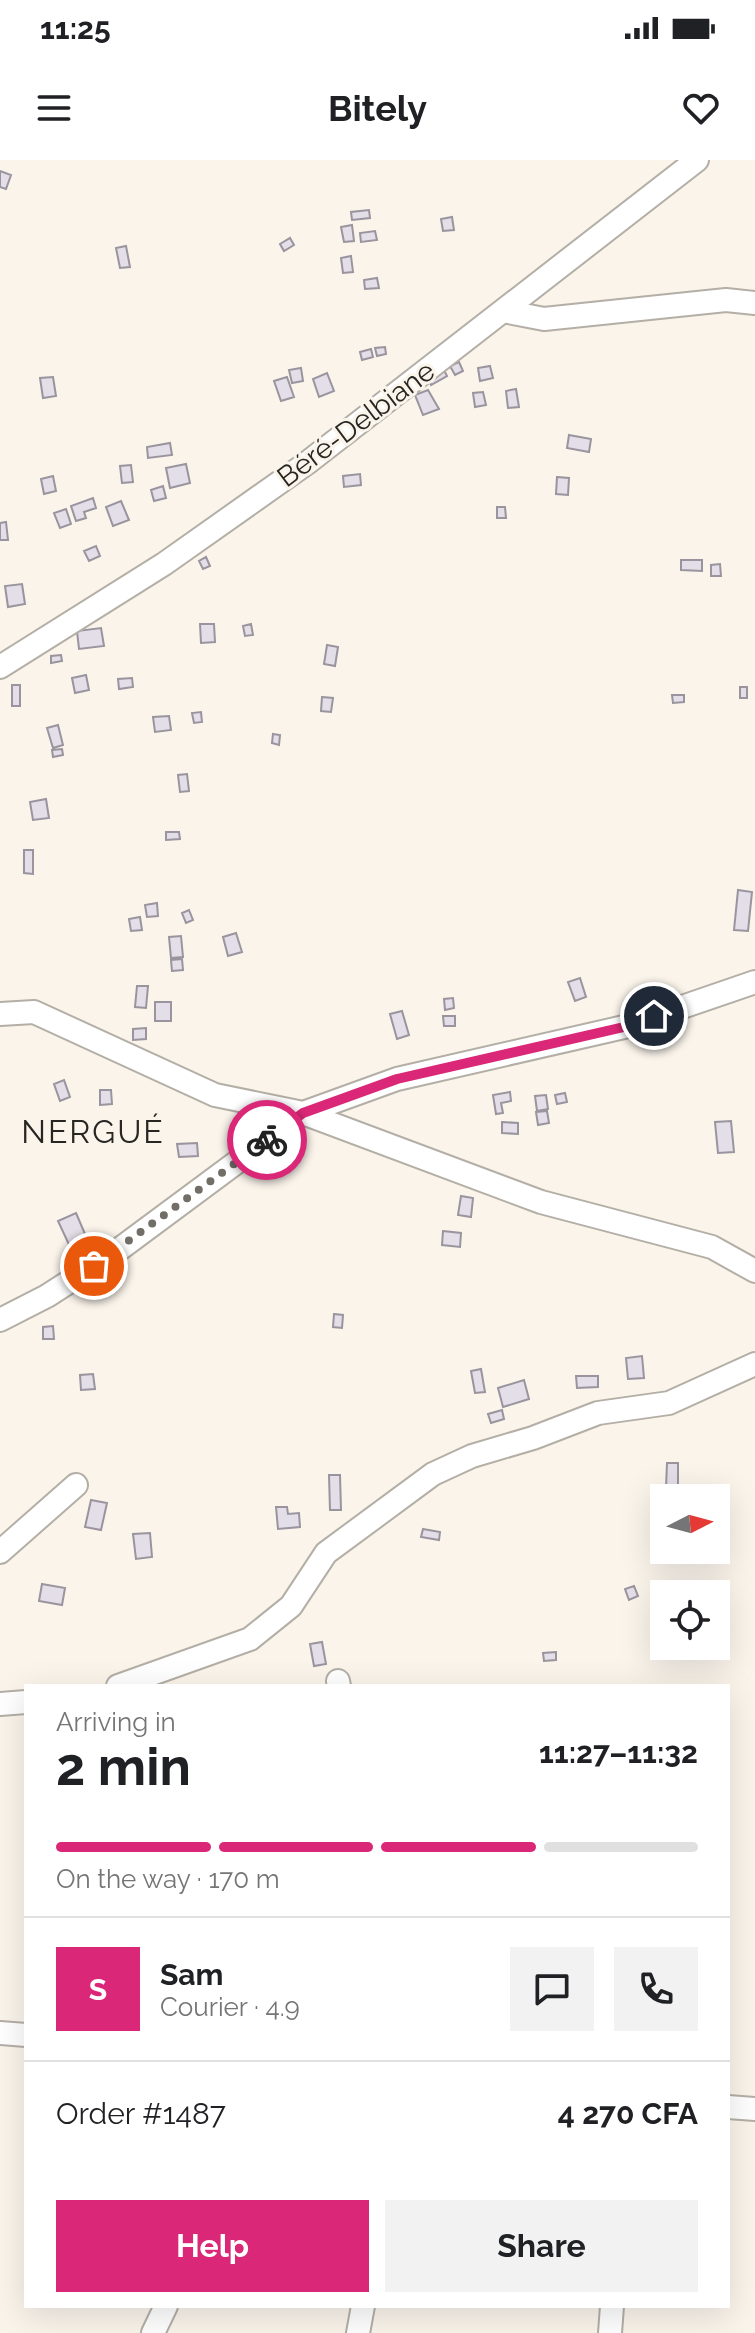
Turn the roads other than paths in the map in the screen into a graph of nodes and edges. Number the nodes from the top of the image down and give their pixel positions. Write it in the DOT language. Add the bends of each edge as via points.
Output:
graph roads {
  1 [pos="697,160"];
  2 [pos="755,303"];
  3 [pos="503,311"];
  4 [pos="0,667"];
  5 [pos="755,982"];
  6 [pos="0,1014"];
  7 [pos="303,1113"];
  8 [pos="755,1271"];
  9 [pos="0,1320"];
  10 [pos="755,1364"];
  11 [pos="76,1485"];
  12 [pos="0,1552"];
  13 [pos="147,1682"];
  14 [pos="24,1702"];
  15 [pos="0,1704"];
  16 [pos="0,2033"];
  17 [pos="24,2035"];
  18 [pos="730,2107"];
  19 [pos="755,2109"];
  20 [pos="165,2308"];
  21 [pos="363,2308"];
  22 [pos="612,2308"];
  23 [pos="153,2333"];
  24 [pos="358,2333"];
  25 [pos="610,2333"];
  1 -- 3 [label="street, Béré-Delbiane"];
  2 -- 3 [label="street" via="726,300 544,319"];
  3 -- 4 [label="street, Béré-Delbiane" via="307,463 164,564"];
  5 -- 7 [label="street" via="624,1027 397,1079"];
  6 -- 7 [label="street" via="34,1012 215,1095"];
  7 -- 8 [label="street" via="541,1202 712,1247"];
  7 -- 9 [label="street" via="117,1251"];
  10 -- 13 [label="street" via="669,1403 598,1413 433,1474 326,1553 291,1606 250,1639"];
  11 -- 12 [label="street"];
  14 -- 15 [label="street"];
  16 -- 17 [label="street"];
  18 -- 19 [label="street"];
  20 -- 23 [label="street"];
  21 -- 24 [label="street"];
  22 -- 25 [label="street"];
}
